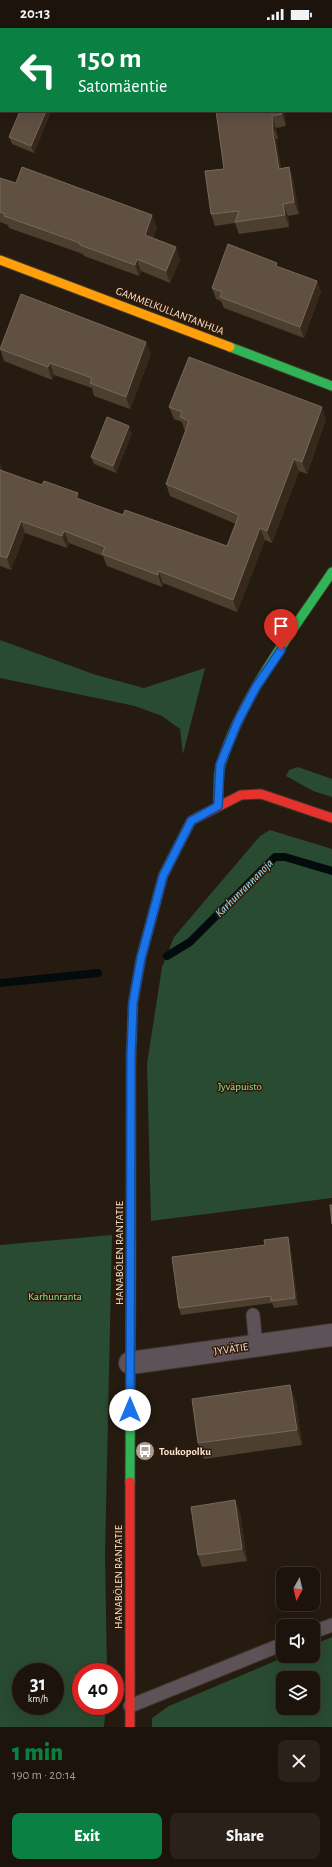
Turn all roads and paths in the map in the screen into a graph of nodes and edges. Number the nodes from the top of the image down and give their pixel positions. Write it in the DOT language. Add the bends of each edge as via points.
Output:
graph roads {
  1 [pos="0,260"];
  2 [pos="332,386"];
  3 [pos="332,572"];
  4 [pos="218,806"];
  5 [pos="332,818"];
  6 [pos="253,1315"];
  7 [pos="332,1335"];
  8 [pos="256,1346"];
  9 [pos="130,1363"];
  10 [pos="332,1625"];
  11 [pos="320,1629"];
  12 [pos="276,1647"];
  13 [pos="130,1706"];
  14 [pos="130,1727"];
  1 -- 2 [label="street, GAMMELKULLANTANHUA"];
  3 -- 4 [label="street" via="256,687 238,721 220,765"];
  4 -- 5 [label="street, HANABÖLEN RANTATIE" via="242,795 261,794"];
  4 -- 9 [label="street, HANABÖLEN RANTATIE" via="191,821 163,876 141,958 133,1003"];
  6 -- 8 [label="lane"];
  7 -- 8 [label="street, JYVÄTIE"];
  8 -- 9 [label="street, JYVÄTIE"];
  9 -- 13 [label="street, HANABÖLEN RANTATIE"];
  10 -- 11 [label="lane"];
  12 -- 13 [label="lane"];
  13 -- 14 [label="street, HANABÖLEN RANTATIE"];
}
